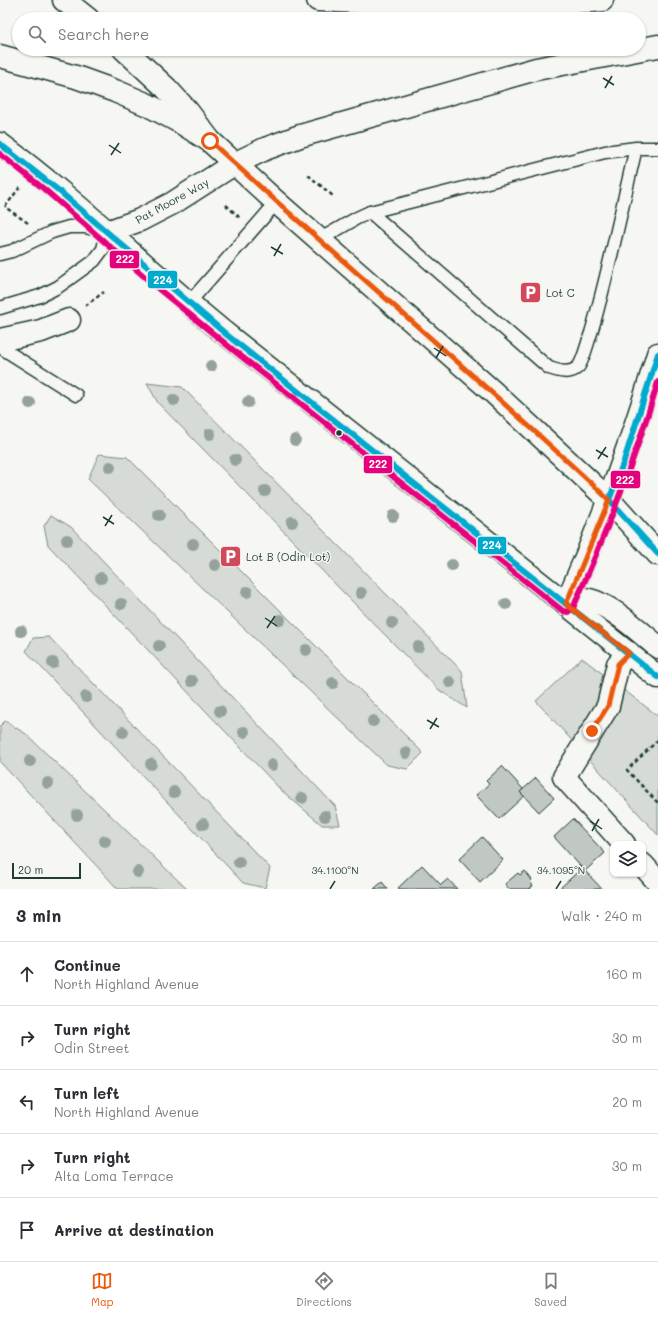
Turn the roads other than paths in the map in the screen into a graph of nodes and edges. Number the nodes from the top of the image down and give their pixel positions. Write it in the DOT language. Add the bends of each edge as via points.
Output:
graph roads {
  1 [pos="64,0"];
  2 [pos="318,0"];
  3 [pos="602,0"];
  4 [pos="79,12"];
  5 [pos="658,46"];
  6 [pos="646,48"];
  7 [pos="0,56"];
  8 [pos="131,56"];
  9 [pos="605,56"];
  10 [pos="210,141"];
  11 [pos="0,144"];
  12 [pos="636,148"];
  13 [pos="658,148"];
  14 [pos="234,164"];
  15 [pos="276,202"];
  16 [pos="370,212"];
  17 [pos="107,232"];
  18 [pos="319,240"];
  19 [pos="0,254"];
  20 [pos="188,304"];
  21 [pos="0,308"];
  22 [pos="69,320"];
  23 [pos="0,340"];
  24 [pos="0,346"];
  25 [pos="657,360"];
  26 [pos="76,395"];
  27 [pos="609,500"];
  28 [pos="658,554"];
  29 [pos="566,604"];
  30 [pos="658,647"];
  31 [pos="629,653"];
  32 [pos="658,677"];
  33 [pos="621,841"];
  34 [pos="646,868"];
  35 [pos="658,882"];
  1 -- 4 [label="main road"];
  2 -- 3 [label="main road" via="458,5"];
  5 -- 6 [label="main road, Pat Moore Way"];
  7 -- 10 [label="main road" via="49,68 115,91 148,105"];
  8 -- 10 [label="main road" via="175,97"];
  9 -- 14 [label="main road, Pat Moore Way" via="536,69 300,136"];
  10 -- 14 [label="main road"];
  11 -- 17 [label="main road"];
  12 -- 13 [label="lane"];
  12 -- 16 [label="lane" via="605,152"];
  12 -- 16 [label="lane" via="598,310 584,355 578,367 569,372 549,368"];
  14 -- 15 [label="main road"];
  14 -- 17 [label="main road, Pat Moore Way" via="173,203 140,220"];
  15 -- 18 [label="main road"];
  15 -- 20 [label="lane"];
  16 -- 18 [label="lane"];
  17 -- 19 [label="lane" via="86,227 69,227"];
  17 -- 20 [label="main road"];
  17 -- 21 [label="lane" via="103,249 94,261 58,287 40,296"];
  18 -- 27 [label="main road" via="487,387"];
  20 -- 29 [label="main road"];
  22 -- 23 [label="main road" via="41,331"];
  24 -- 26 [label="lane"];
  25 -- 27 [label="main road"];
  27 -- 28 [label="main road"];
  27 -- 29 [label="main road"];
  29 -- 30 [label="main road" via="578,599 592,600 608,607"];
  29 -- 31 [label="main road"];
  31 -- 32 [label="main road"];
  31 -- 33 [label="main road" via="618,664 608,706 564,776"];
  34 -- 35 [label="main road"];
}
